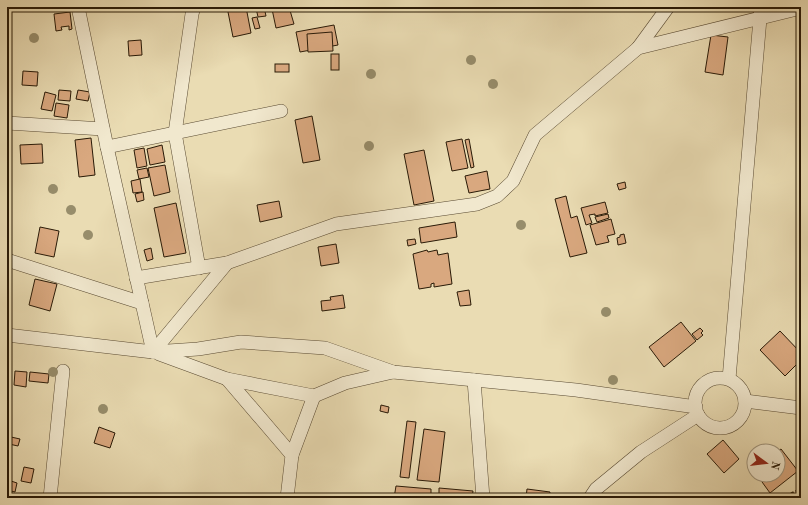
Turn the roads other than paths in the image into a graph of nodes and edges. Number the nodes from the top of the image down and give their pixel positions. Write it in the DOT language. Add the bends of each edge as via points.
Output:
graph roads {
  1 [pos="78,7"];
  2 [pos="194,7"];
  3 [pos="668,7"];
  4 [pos="801,8"];
  5 [pos="760,13"];
  6 [pos="638,48"];
  7 [pos="281,111"];
  8 [pos="7,123"];
  9 [pos="103,129"];
  10 [pos="175,133"];
  11 [pos="107,147"];
  12 [pos="7,260"];
  13 [pos="227,263"];
  14 [pos="199,268"];
  15 [pos="136,278"];
  16 [pos="142,303"];
  17 [pos="7,335"];
  18 [pos="153,352"];
  19 [pos="63,371"];
  20 [pos="393,372"];
  21 [pos="227,379"];
  22 [pos="729,379"];
  23 [pos="474,380"];
  24 [pos="314,396"];
  25 [pos="746,401"];
  26 [pos="801,408"];
  27 [pos="697,411"];
  28 [pos="292,455"];
  29 [pos="50,498"];
  30 [pos="287,498"];
  31 [pos="483,498"];
  32 [pos="590,498"];
  1 -- 9 [label="street"];
  2 -- 10 [label="street"];
  3 -- 6 [label="street"];
  4 -- 5 [label="street"];
  5 -- 6 [label="street"];
  5 -- 22 [label="street"];
  6 -- 13 [label="street" via="535,135 513,181 497,196 477,204 336,224"];
  7 -- 10 [label="street"];
  8 -- 9 [label="street"];
  9 -- 11 [label="street"];
  10 -- 11 [label="street"];
  10 -- 14 [label="street"];
  11 -- 15 [label="street"];
  12 -- 16 [label="street"];
  13 -- 14 [label="street"];
  13 -- 18 [label="street"];
  14 -- 15 [label="street"];
  15 -- 16 [label="street"];
  16 -- 18 [label="street"];
  17 -- 18 [label="street"];
  18 -- 20 [label="street" via="198,349 241,342 324,348"];
  18 -- 21 [label="street"];
  19 -- 29 [label="street"];
  20 -- 23 [label="street"];
  20 -- 24 [label="street" via="345,383"];
  21 -- 24 [label="street"];
  21 -- 28 [label="street"];
  22 -- 25 [label="street" via="737,384"];
  22 -- 27 [label="street" via="714,379 704,384 696,396"];
  23 -- 27 [label="street" via="576,390"];
  23 -- 31 [label="street"];
  24 -- 28 [label="street"];
  25 -- 26 [label="street"];
  25 -- 27 [label="street" via="741,418 727,427 710,426 703,422"];
  27 -- 32 [label="street" via="641,452 596,489"];
  28 -- 30 [label="street"];
}
